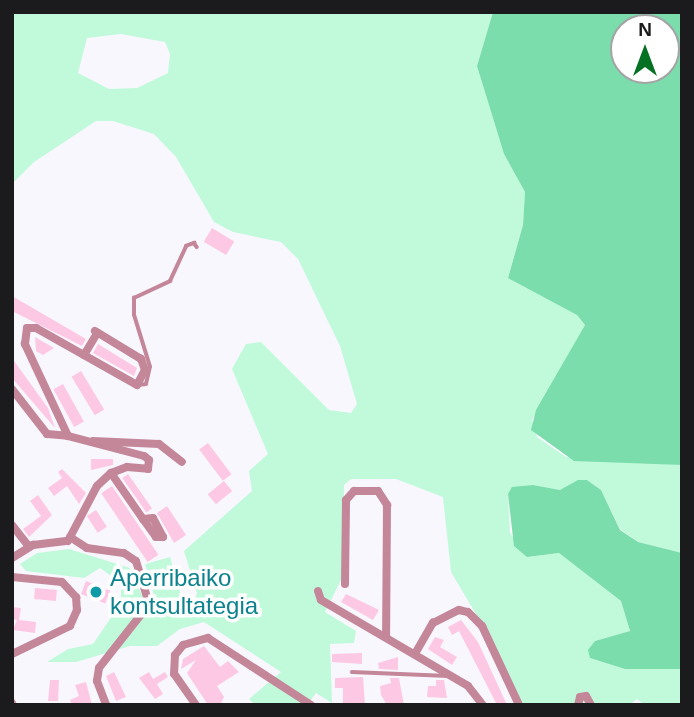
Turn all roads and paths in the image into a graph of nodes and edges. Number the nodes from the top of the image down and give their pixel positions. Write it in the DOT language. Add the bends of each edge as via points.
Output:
graph roads {
  1 [pos="197,247"];
  2 [pos="84,355"];
  3 [pos="137,385"];
  4 [pos="12,388"];
  5 [pos="68,436"];
  6 [pos="83,442"];
  7 [pos="180,460"];
  8 [pos="111,473"];
  9 [pos="143,519"];
  10 [pos="12,525"];
  11 [pos="71,537"];
  12 [pos="29,547"];
  13 [pos="12,558"];
  14 [pos="12,577"];
  15 [pos="345,584"];
  16 [pos="318,591"];
  17 [pos="386,637"];
  18 [pos="416,652"];
  19 [pos="12,654"];
  20 [pos="352,672"];
  21 [pos="450,674"];
  22 [pos="106,705"];
  23 [pos="196,705"];
  24 [pos="311,705"];
  25 [pos="483,705"];
  26 [pos="519,705"];
  27 [pos="578,705"];
  28 [pos="591,705"];
  1 -- 3 [label="lane" via="194,243 186,246 170,281 134,298 134,315 150,368 146,384"];
  2 -- 3 [label="street"];
  2 -- 3 [label="street" via="96,332 141,359 145,370"];
  2 -- 5 [label="street" via="54,336 27,328 25,344"];
  4 -- 5 [label="street" via="47,434"];
  5 -- 6 [label="street"];
  6 -- 7 [label="street" via="147,442"];
  6 -- 8 [label="street" via="149,460 148,469 127,467"];
  8 -- 9 [label="street"];
  8 -- 11 [label="street" via="97,486"];
  10 -- 12 [label="street"];
  11 -- 12 [label="street"];
  11 -- 22 [label="street" via="87,548 124,553 135,561 148,598 143,612 99,668 98,688"];
  12 -- 13 [label="street"];
  14 -- 19 [label="street" via="62,582 76,597 77,610 70,626"];
  15 -- 17 [label="street" via="346,500 355,491 379,491 387,505"];
  16 -- 17 [label="street" via="321,600"];
  17 -- 18 [label="street"];
  18 -- 21 [label="street"];
  18 -- 26 [label="street" via="433,623 458,610 468,612 482,626"];
  20 -- 21 [label="lane"];
  21 -- 25 [label="street" via="468,686"];
  23 -- 24 [label="street" via="174,674 175,655 183,645 208,638"];
  27 -- 28 [label="street" via="580,696 586,696"];
}
